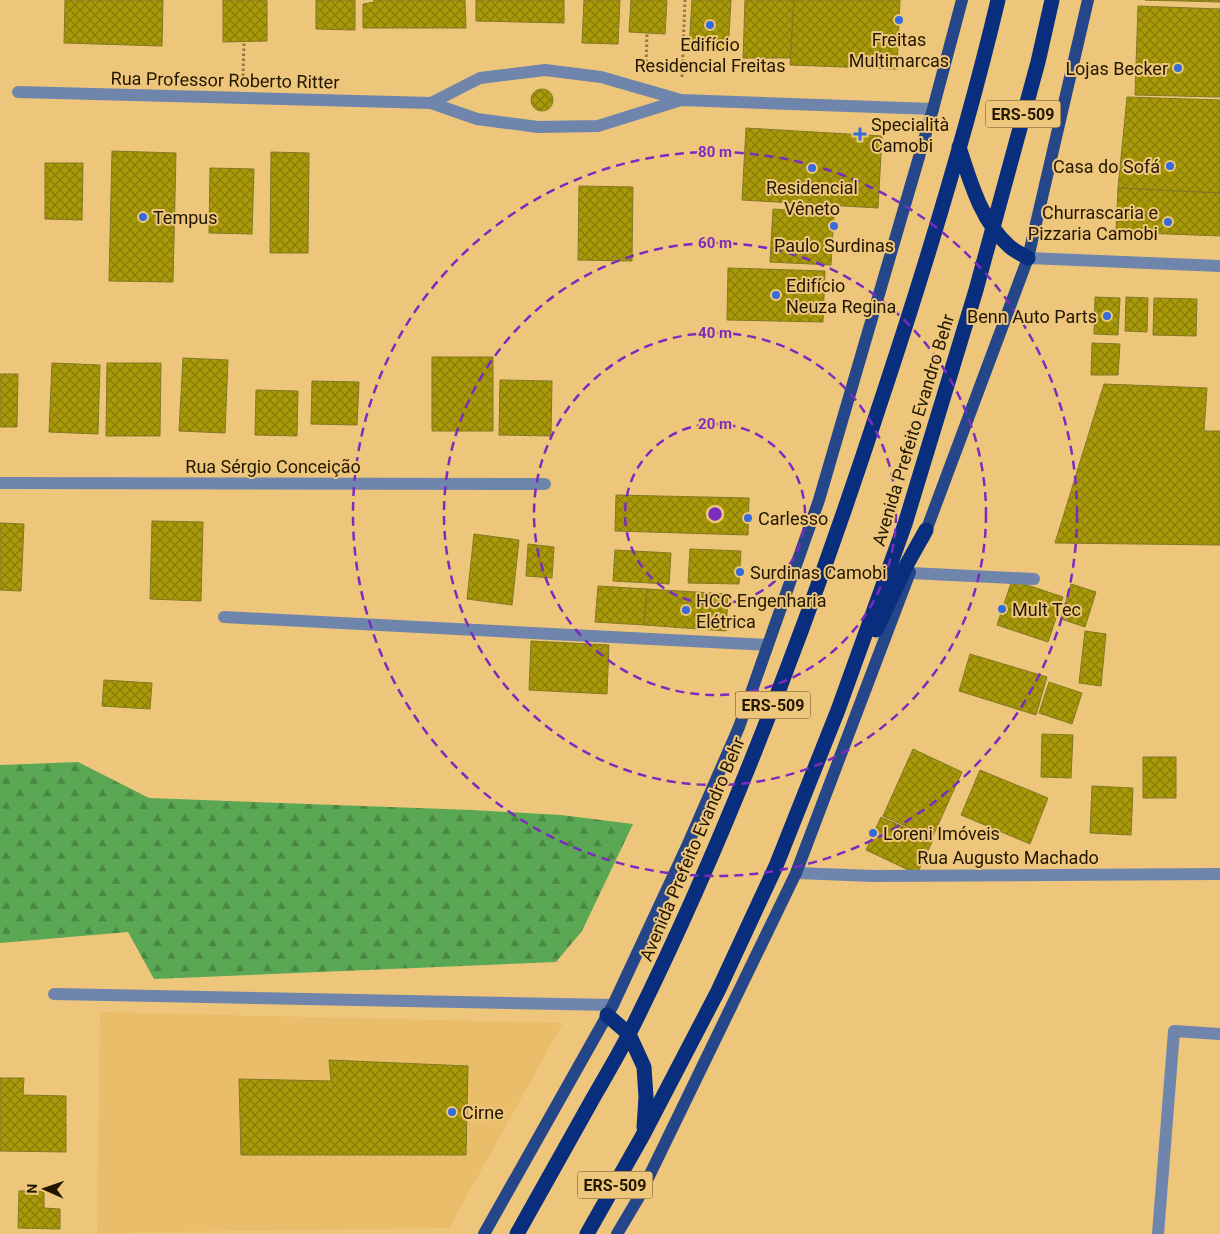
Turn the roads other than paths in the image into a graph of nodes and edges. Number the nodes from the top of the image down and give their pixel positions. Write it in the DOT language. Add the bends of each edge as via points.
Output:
graph roads {
  1 [pos="962,0"];
  2 [pos="998,0"];
  3 [pos="1052,0"];
  4 [pos="1088,0"];
  5 [pos="18,92"];
  6 [pos="681,100"];
  7 [pos="431,103"];
  8 [pos="933,109"];
  9 [pos="959,147"];
  10 [pos="993,228"];
  11 [pos="1028,258"];
  12 [pos="1220,266"];
  13 [pos="0,483"];
  14 [pos="545,484"];
  15 [pos="926,530"];
  16 [pos="910,573"];
  17 [pos="1034,578"];
  18 [pos="224,617"];
  19 [pos="768,644"];
  20 [pos="838,710"];
  21 [pos="796,873"];
  22 [pos="1220,874"];
  23 [pos="54,994"];
  24 [pos="610,1010"];
  25 [pos="628,1034"];
  26 [pos="1220,1034"];
  27 [pos="643,1135"];
  28 [pos="484,1234"];
  29 [pos="517,1234"];
  30 [pos="587,1234"];
  31 [pos="617,1234"];
  32 [pos="1158,1234"];
  1 -- 8 [label="main road, Avenida Prefeito Evandro Behr / ERS-509"];
  2 -- 9 [label="highway, Avenida Prefeito Evandro Behr / ERS-509"];
  3 -- 10 [label="highway, Avenida Prefeito Evandro Behr / ERS-509"];
  4 -- 11 [label="main road, ERS-509"];
  5 -- 7 [label="street, Rua Professor Roberto Ritter"];
  6 -- 7 [label="street, Rua Professor Roberto Ritter" via="598,126 538,127 477,119"];
  6 -- 7 [label="street, Rua Professor Roberto Ritter" via="601,77 545,70 480,78"];
  6 -- 8 [label="street, Rua Professor Roberto Ritter"];
  8 -- 19 [label="main road, Avenida Prefeito Evandro Behr / ERS-509" via="821,491"];
  9 -- 10 [label="highway" via="980,204"];
  9 -- 25 [label="highway, Avenida Prefeito Evandro Behr / ERS-509" via="923,275 852,489 776,697 713,853"];
  10 -- 11 [label="highway" via="1009,246"];
  10 -- 20 [label="highway, Avenida Prefeito Evandro Behr / ERS-509" via="905,524"];
  11 -- 12 [label="street"];
  11 -- 15 [label="main road, ERS-509"];
  13 -- 14 [label="street, Rua Sérgio Conceição"];
  15 -- 16 [label="main road, ERS-509"];
  15 -- 20 [label="highway, ERS-509"];
  16 -- 17 [label="street"];
  16 -- 21 [label="main road, ERS-509"];
  18 -- 19 [label="street"];
  19 -- 24 [label="main road, Avenida Prefeito Evandro Behr / ERS-509" via="738,727 688,844"];
  20 -- 27 [label="highway, Avenida Prefeito Evandro Behr / ERS-509" via="776,866 718,991"];
  21 -- 22 [label="street, Rua Augusto Machado" via="874,876"];
  21 -- 31 [label="main road, ERS-509" via="639,1197"];
  23 -- 24 [label="street"];
  24 -- 25 [label="highway, ERS-509"];
  24 -- 28 [label="main road, Avenida Prefeito Evandro Behr / ERS-509"];
  25 -- 27 [label="highway, ERS-509" via="644,1068"];
  25 -- 29 [label="highway, Avenida Prefeito Evandro Behr / ERS-509"];
  26 -- 32 [label="street" via="1174,1031"];
  27 -- 30 [label="highway, Avenida Prefeito Evandro Behr / ERS-509"];
}
